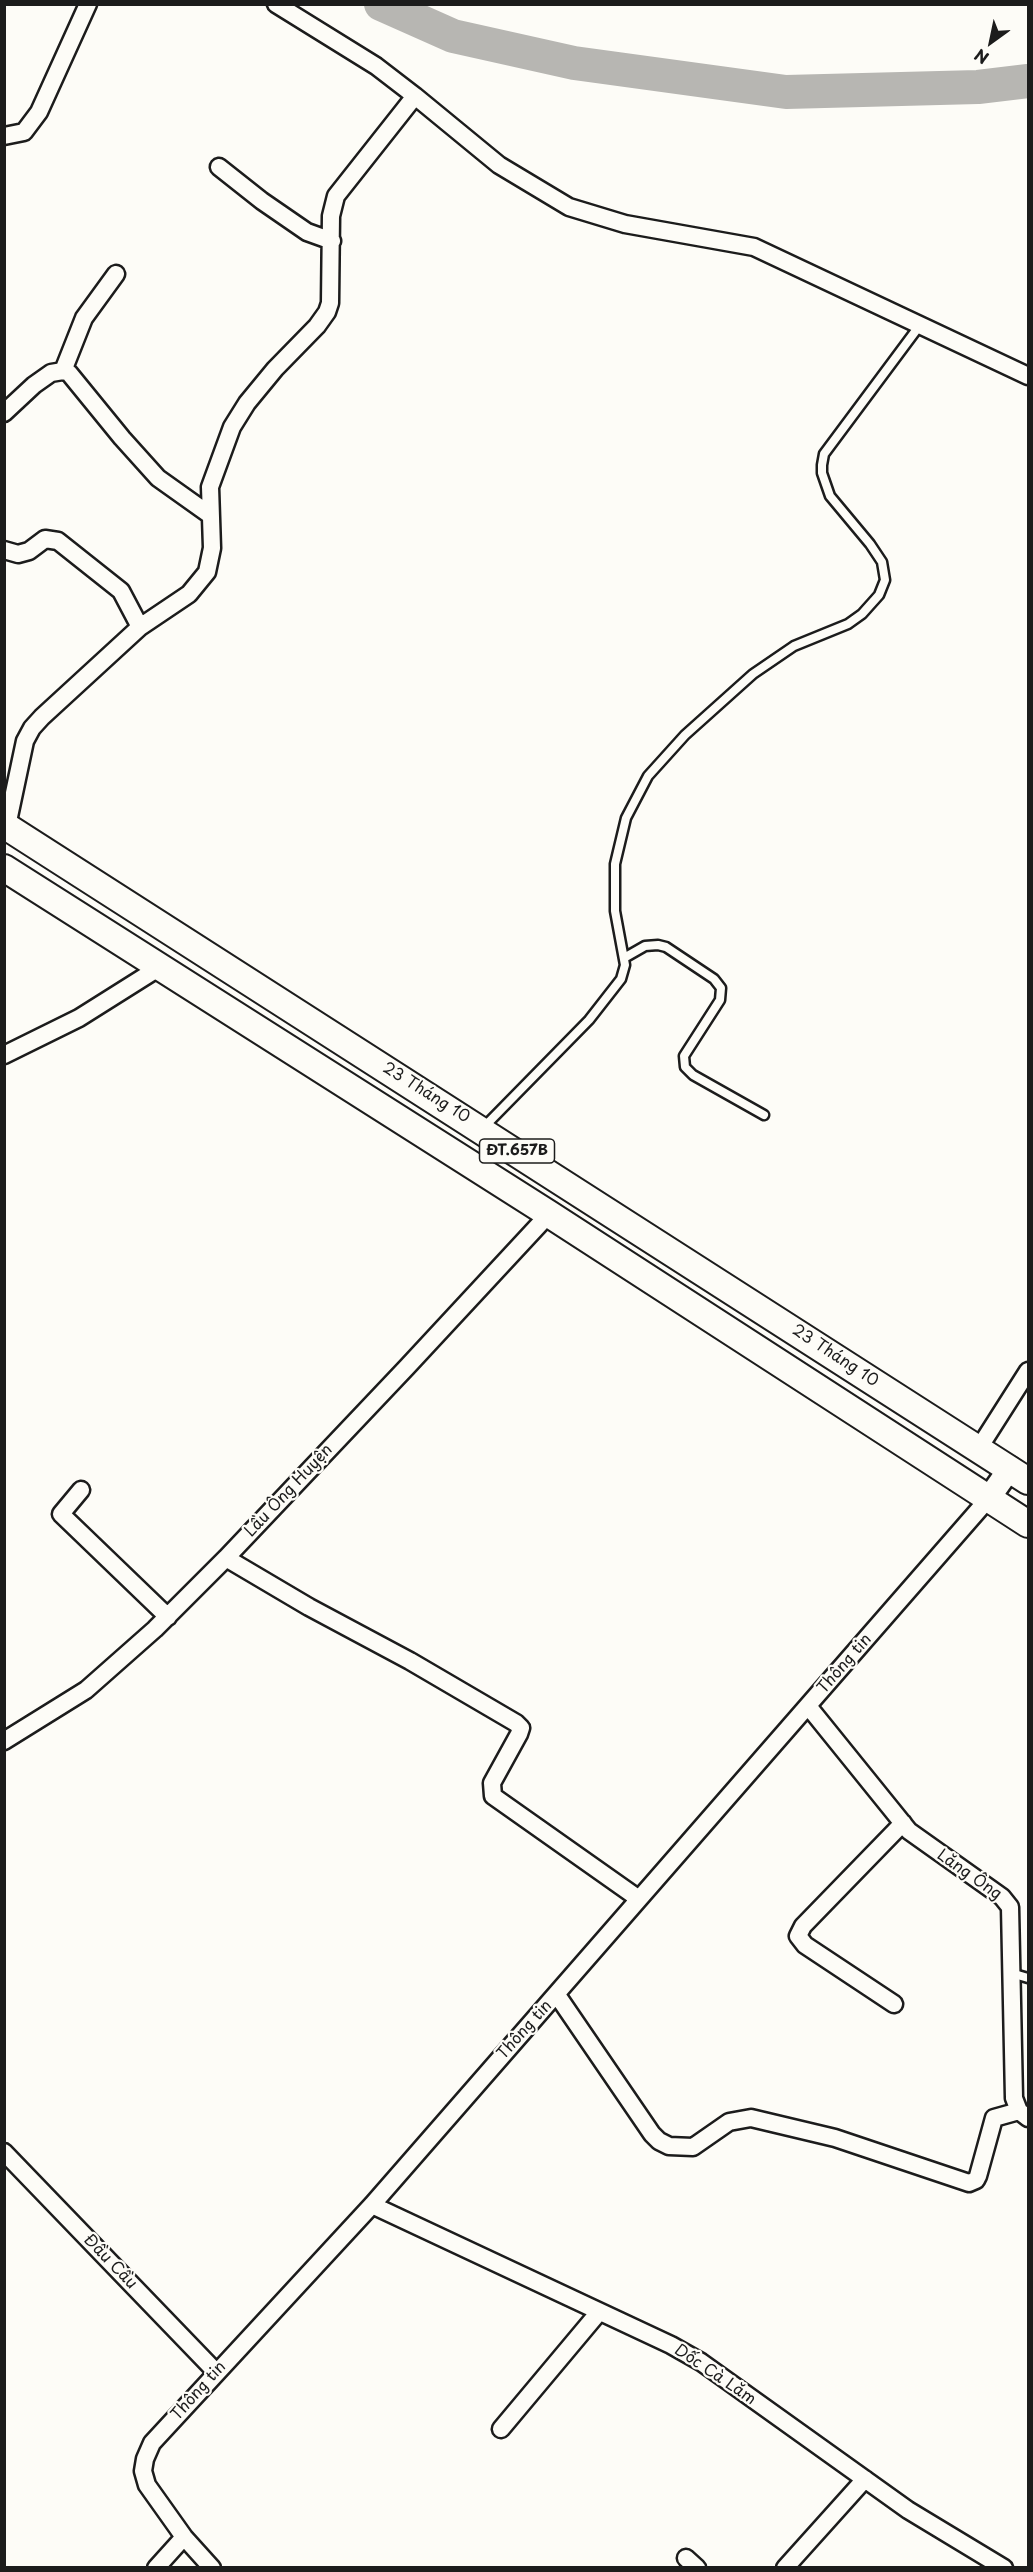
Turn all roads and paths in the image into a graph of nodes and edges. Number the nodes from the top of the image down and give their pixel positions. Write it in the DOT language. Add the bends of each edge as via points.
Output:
graph roads {
  1 [pos="88,4"];
  2 [pos="276,4"];
  3 [pos="415,96"];
  4 [pos="4,136"];
  5 [pos="219,167"];
  6 [pos="332,241"];
  7 [pos="116,274"];
  8 [pos="920,325"];
  9 [pos="63,371"];
  10 [pos="1029,376"];
  11 [pos="4,412"];
  12 [pos="210,515"];
  13 [pos="4,550"];
  14 [pos="140,627"];
  15 [pos="5,826"];
  16 [pos="4,868"];
  17 [pos="624,958"];
  18 [pos="160,967"];
  19 [pos="4,1054"];
  20 [pos="765,1115"];
  21 [pos="482,1129"];
  22 [pos="549,1214"];
  23 [pos="1029,1371"];
  24 [pos="979,1448"];
  25 [pos="1019,1474"];
  26 [pos="81,1490"];
  27 [pos="989,1498"];
  28 [pos="1029,1524"];
  29 [pos="226,1558"];
  30 [pos="168,1617"];
  31 [pos="808,1706"];
  32 [pos="4,1741"];
  33 [pos="903,1823"];
  34 [pos="639,1899"];
  35 [pos="1011,1973"];
  36 [pos="1029,1978"];
  37 [pos="557,1995"];
  38 [pos="894,2004"];
  39 [pos="1024,2114"];
  40 [pos="4,2152"];
  41 [pos="372,2205"];
  42 [pos="598,2312"];
  43 [pos="216,2372"];
  44 [pos="501,2429"];
  45 [pos="865,2479"];
  46 [pos="183,2537"];
  47 [pos="156,2568"];
  48 [pos="212,2568"];
  49 [pos="785,2568"];
  50 [pos="1004,2568"];
  1 -- 4 [label="street" via="39,112 24,132"];
  2 -- 3 [label="street" via="376,66"];
  3 -- 6 [label="street" via="336,196"];
  3 -- 8 [label="street" via="499,165 569,207 625,224 754,247"];
  5 -- 6 [label="street" via="307,232"];
  6 -- 12 [label="street" via="327,312 238,416 213,472"];
  7 -- 9 [label="street" via="84,318"];
  8 -- 10 [label="street"];
  8 -- 17 [label="lane" via="824,454 822,465 830,496 882,562 885,580 879,595 848,624 780,654 753,674 685,735 648,776 626,818 615,864 615,911"];
  9 -- 11 [label="street" via="34,385"];
  9 -- 12 [label="street" via="74,377 158,478"];
  12 -- 14 [label="street" via="212,548 207,572 189,594"];
  13 -- 14 [label="street" via="18,554 45,539 58,541 121,591"];
  14 -- 15 [label="street" via="32,728 25,741"];
  15 -- 21 [label="main road, 23 Tháng 10 / ĐT.657B"];
  16 -- 18 [label="main road, ĐT.657B"];
  17 -- 20 [label="lane" via="645,946 658,945 714,979 721,988 720,1000 684,1056 685,1067"];
  17 -- 21 [label="lane" via="623,974 614,991"];
  18 -- 19 [label="street" via="79,1018"];
  18 -- 22 [label="main road, ĐT.657B"];
  21 -- 24 [label="main road, 23 Tháng 10 / ĐT.657B"];
  22 -- 27 [label="main road, ĐT.657B"];
  22 -- 29 [label="street, Lầu Ông Huyện"];
  23 -- 24 [label="street"];
  24 -- 25 [label="main road, 23 Tháng 10 / ĐT.657B"];
  25 -- 27 [label="main road"];
  26 -- 30 [label="street" via="61,1514"];
  27 -- 28 [label="main road, ĐT.657B"];
  27 -- 31 [label="street, Thông tin"];
  29 -- 30 [label="street, Lầu Ông Huyện"];
  29 -- 34 [label="street" via="516,1723 521,1728 492,1783 493,1796"];
  30 -- 32 [label="street, Lầu Ông Huyện" via="94,1683"];
  31 -- 33 [label="street, Lăng Ông"];
  31 -- 34 [label="street, Thông tin"];
  33 -- 35 [label="street, Lăng Ông" via="926,1845 1008,1902 1012,1913"];
  33 -- 38 [label="street" via="803,1926 798,1936 805,1945"];
  34 -- 37 [label="street, Thông tin"];
  35 -- 36 [label="lane"];
  35 -- 39 [label="street, Lăng Ông" via="1014,2098"];
  37 -- 39 [label="street" via="652,2134 669,2146 693,2147 729,2122 751,2118 835,2138 969,2183 978,2176 994,2118"];
  37 -- 41 [label="street, Thông tin"];
  40 -- 43 [label="street, Đầu Cầu"];
  41 -- 42 [label="street, Dốc Cà Lăm"];
  41 -- 43 [label="street, Thông tin"];
  42 -- 44 [label="street"];
  42 -- 45 [label="street, Dốc Cà Lăm" via="701,2362"];
  43 -- 46 [label="street, Thông tin" via="152,2443 145,2458 147,2485"];
  45 -- 49 [label="street"];
  45 -- 50 [label="street, Dốc Cà Lăm"];
  46 -- 47 [label="street"];
  46 -- 48 [label="street, Thông tin"];
}
